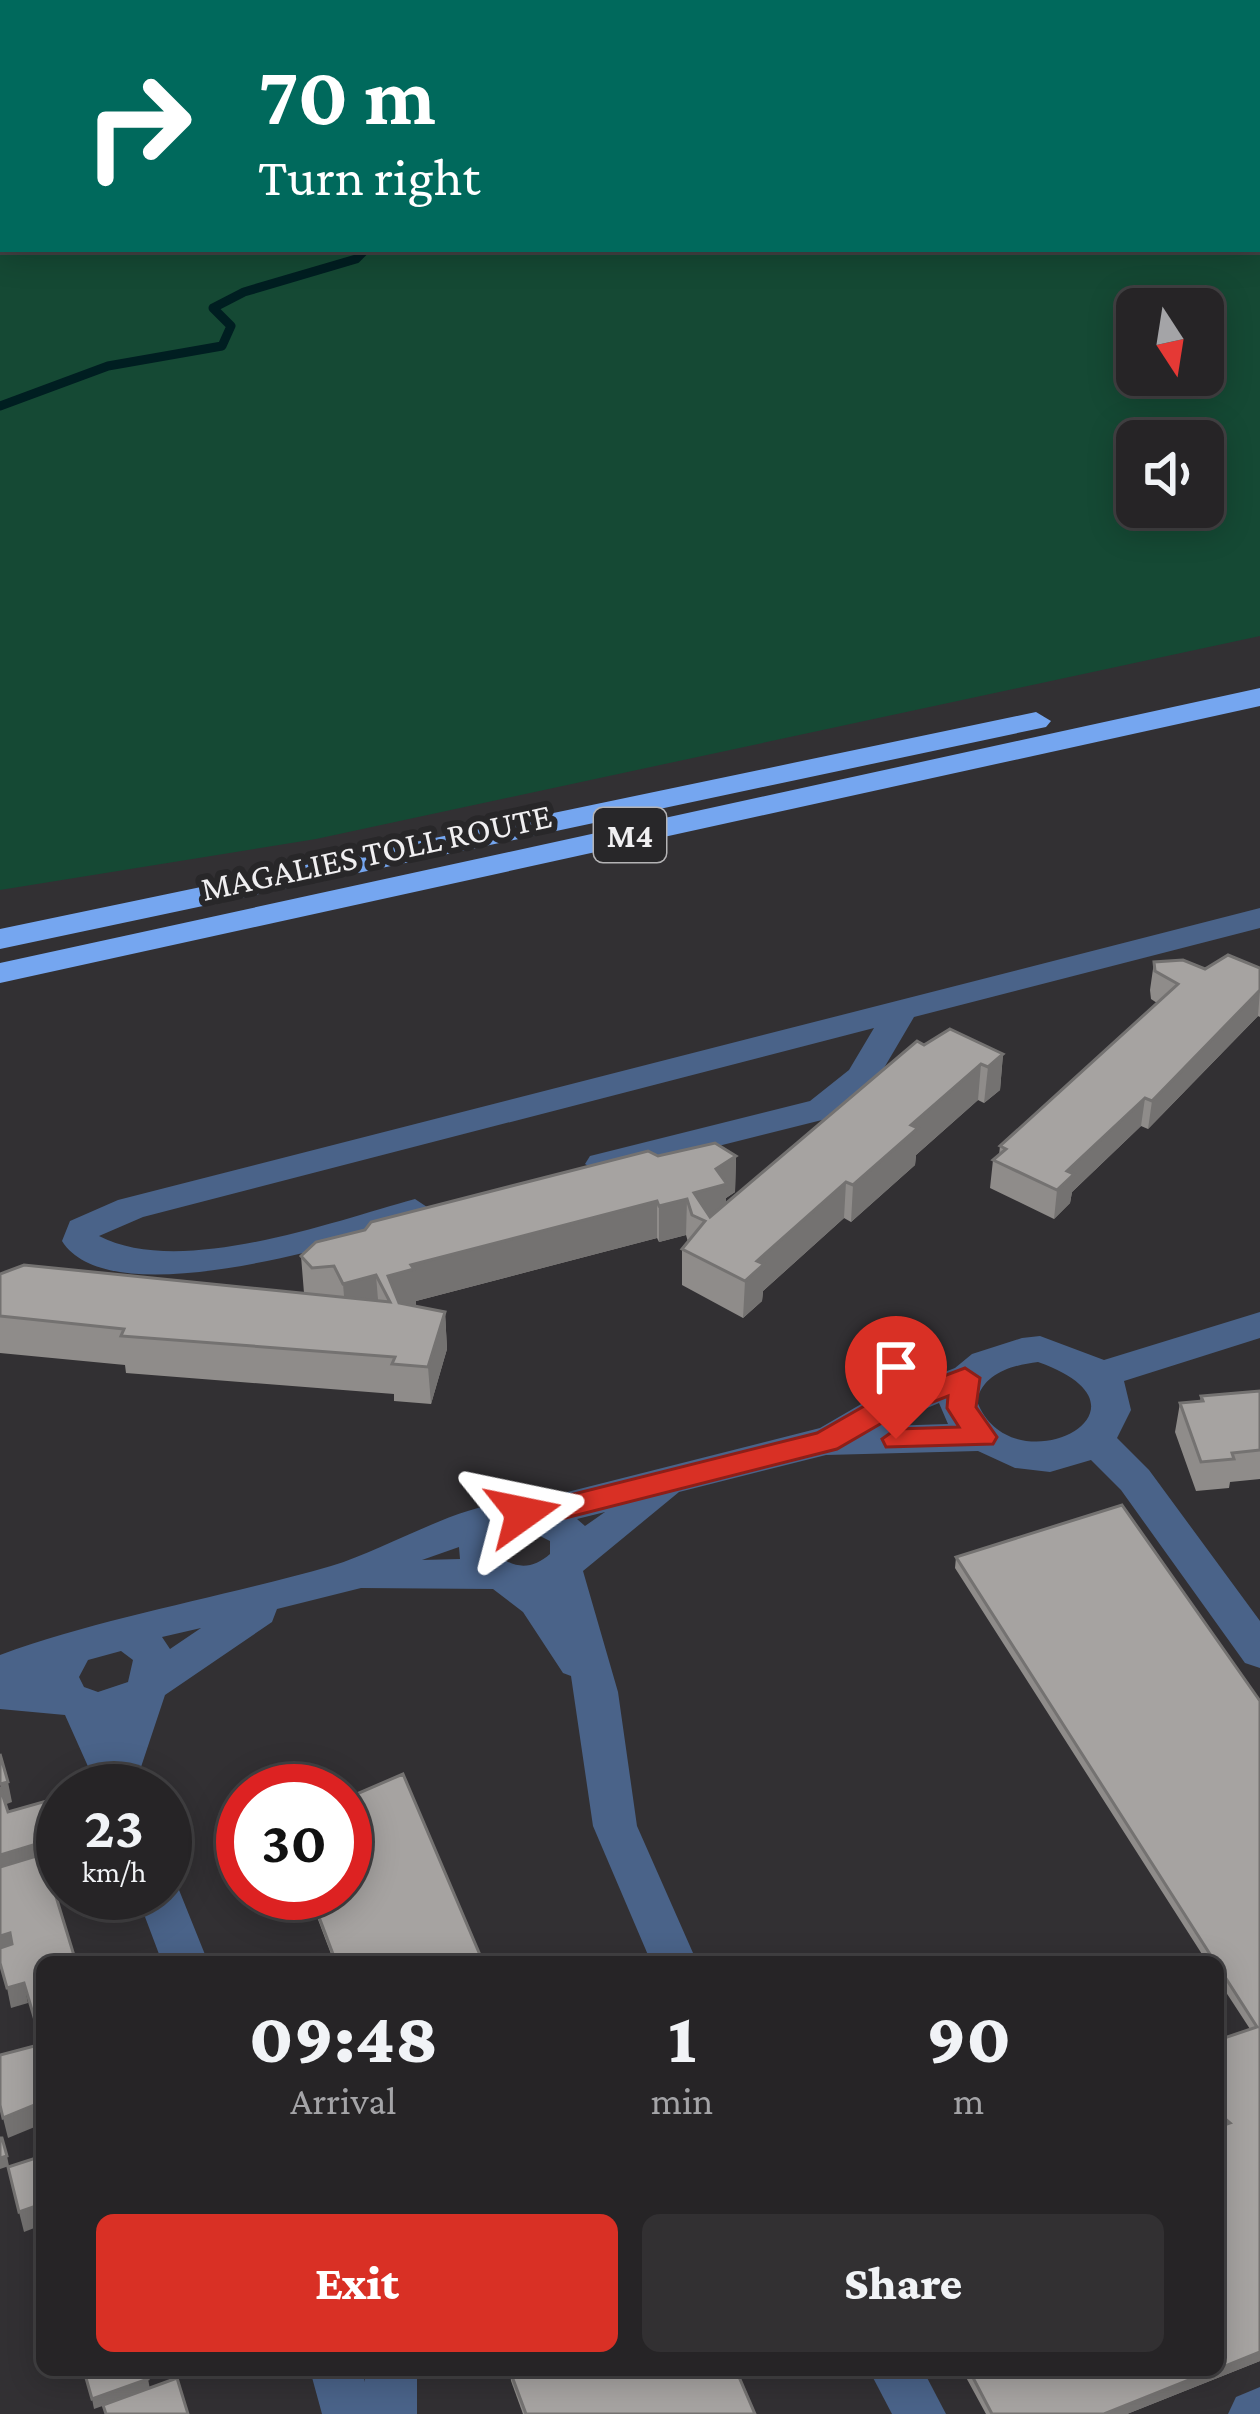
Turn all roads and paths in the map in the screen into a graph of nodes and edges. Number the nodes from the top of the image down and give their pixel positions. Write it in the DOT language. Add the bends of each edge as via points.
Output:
graph roads {
  1 [pos="1260,674"];
  2 [pos="1260,697"];
  3 [pos="1260,918"];
  4 [pos="0,939"];
  5 [pos="0,973"];
  6 [pos="902,1010"];
  7 [pos="572,1172"];
  8 [pos="458,1201"];
  9 [pos="1260,1325"];
  10 [pos="1101,1376"];
  11 [pos="965,1378"];
  12 [pos="982,1437"];
  13 [pos="826,1441"];
  14 [pos="1097,1442"];
  15 [pos="674,1482"];
  16 [pos="538,1514"];
  17 [pos="494,1522"];
  18 [pos="566,1564"];
  19 [pos="344,1578"];
  20 [pos="506,1578"];
  21 [pos="281,1596"];
  22 [pos="94,1638"];
  23 [pos="1260,1652"];
  24 [pos="0,1672"];
  25 [pos="592,1681"];
  26 [pos="147,1688"];
  27 [pos="0,1694"];
  28 [pos="76,1702"];
  29 [pos="109,1764"];
  30 [pos="125,1764"];
  31 [pos="169,1920"];
  32 [pos="182,1956"];
  33 [pos="671,1956"];
  34 [pos="337,2376"];
  35 [pos="391,2376"];
  36 [pos="898,2376"];
  37 [pos="348,2414"];
  38 [pos="391,2414"];
  39 [pos="920,2414"];
  1 -- 4 [label="highway, MAGALIES TOLL ROUTE / M4"];
  2 -- 5 [label="highway, MAGALIES TOLL ROUTE / M4"];
  3 -- 6 [label="street"];
  6 -- 7 [label="street" via="862,1078 822,1108"];
  6 -- 8 [label="street" via="130,1208 82,1229 80,1240 150,1262 190,1263"];
  9 -- 10 [label="street"];
  10 -- 11 [label="street" via="1040,1349 995,1355"];
  10 -- 14 [label="street" via="1115,1410"];
  11 -- 12 [label="street" via="962,1408"];
  11 -- 13 [label="street"];
  12 -- 13 [label="street"];
  12 -- 14 [label="street" via="1028,1456 1054,1457"];
  13 -- 15 [label="street"];
  14 -- 23 [label="street" via="1135,1480"];
  15 -- 16 [label="street"];
  15 -- 18 [label="street"];
  16 -- 17 [label="street"];
  16 -- 18 [label="street" via="570,1536"];
  17 -- 19 [label="street"];
  17 -- 20 [label="street" via="478,1554"];
  18 -- 20 [label="street" via="536,1582"];
  18 -- 25 [label="street"];
  19 -- 20 [label="street" via="420,1571"];
  19 -- 21 [label="street"];
  20 -- 25 [label="street"];
  21 -- 22 [label="street"];
  21 -- 26 [label="street"];
  22 -- 24 [label="street"];
  22 -- 26 [label="street" via="150,1648 157,1671"];
  22 -- 28 [label="street" via="60,1665 61,1690"];
  25 -- 33 [label="street" via="615,1826"];
  26 -- 28 [label="street" via="113,1708"];
  26 -- 30 [label="street"];
  27 -- 28 [label="street"];
  28 -- 29 [label="street"];
  31 -- 32 [label="street"];
  34 -- 37 [label="street"];
  35 -- 38 [label="street"];
  36 -- 39 [label="street"];
}
